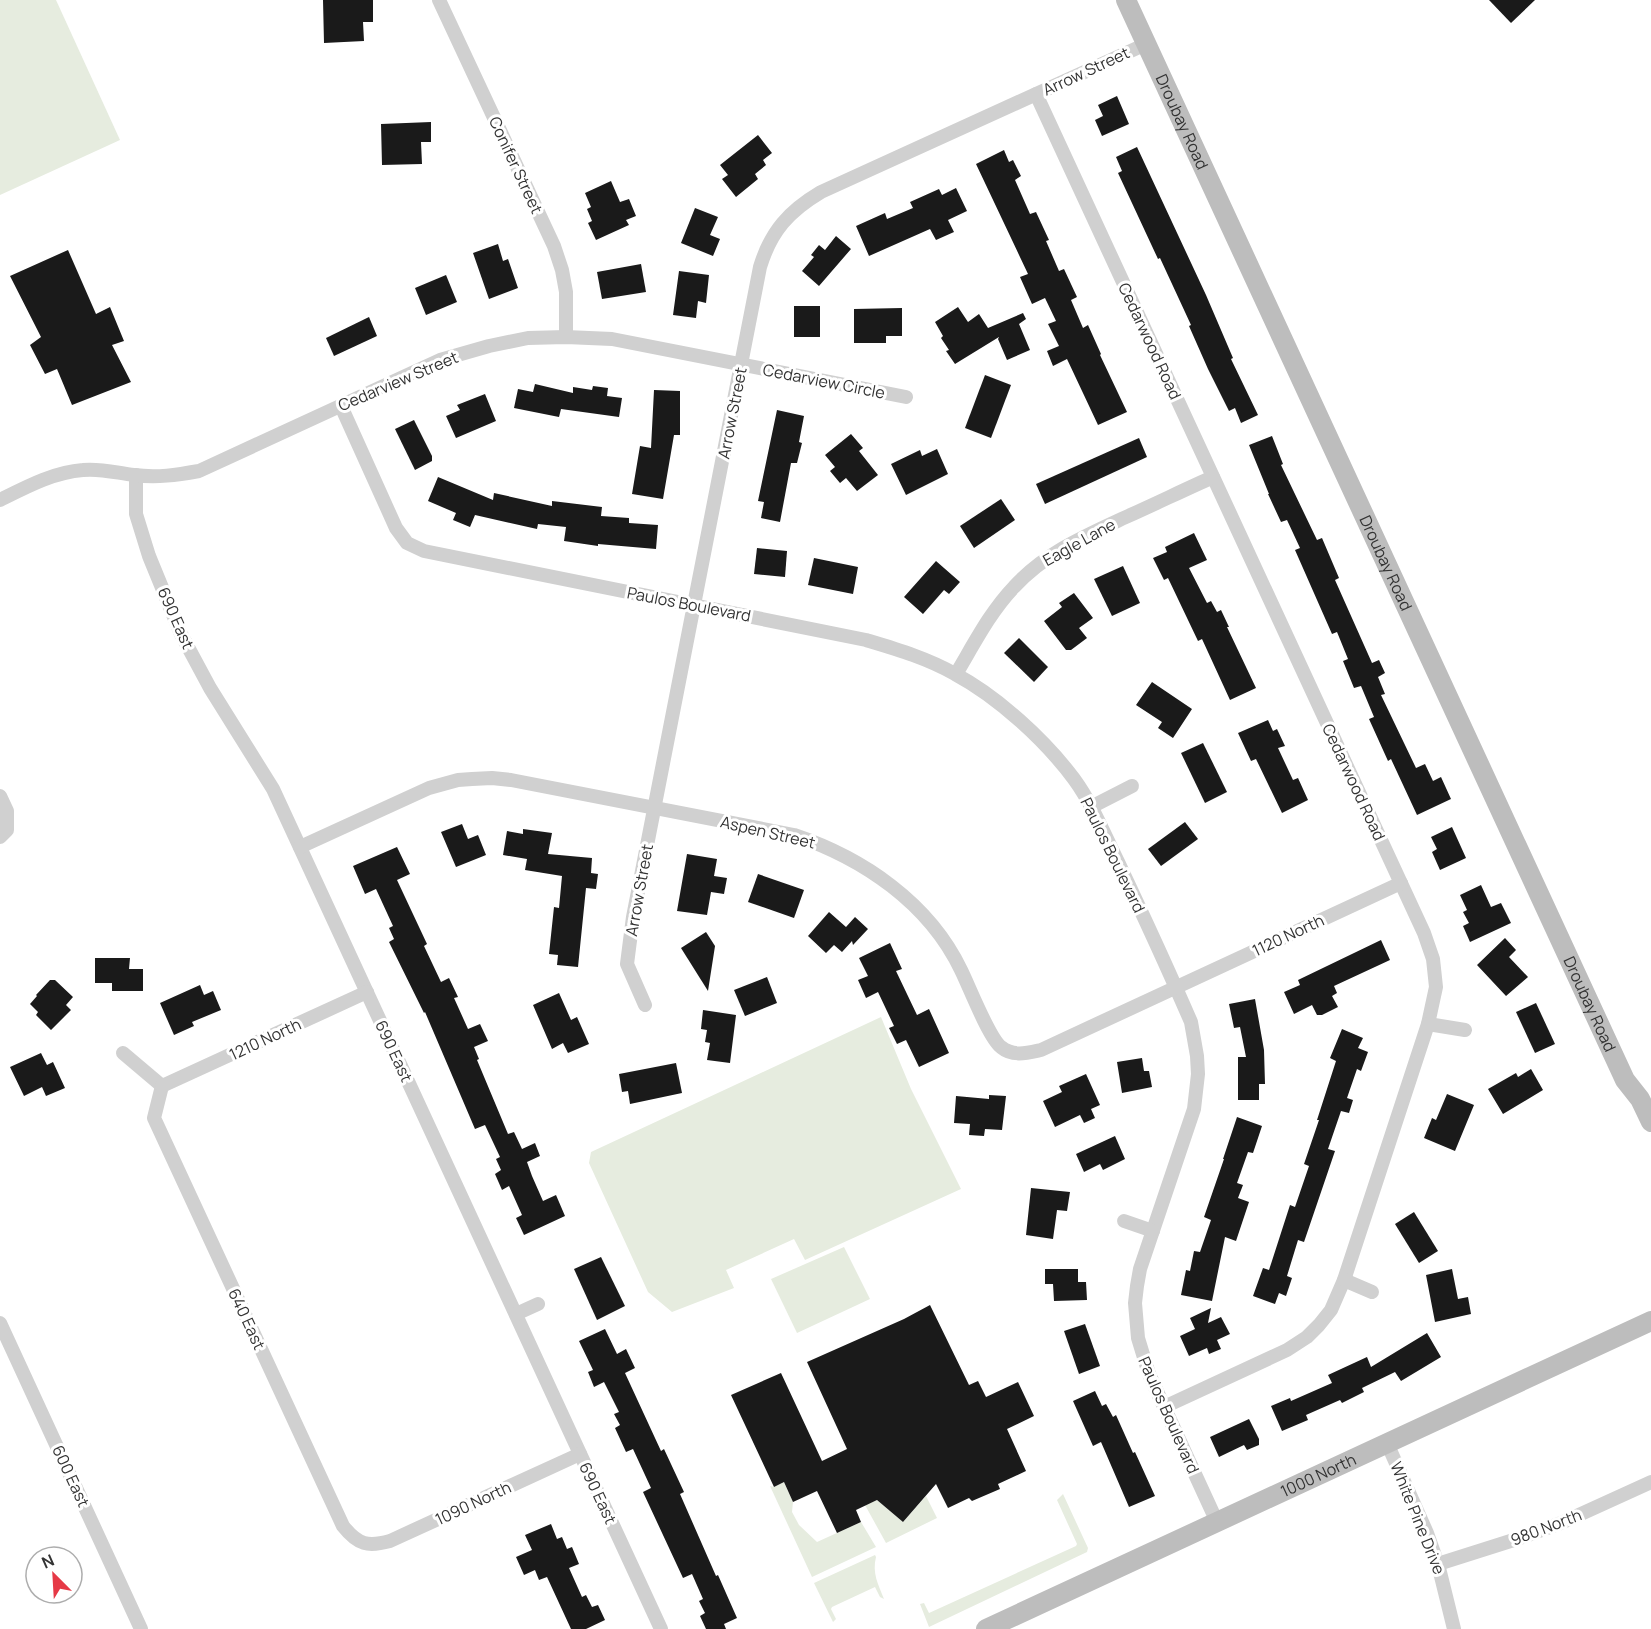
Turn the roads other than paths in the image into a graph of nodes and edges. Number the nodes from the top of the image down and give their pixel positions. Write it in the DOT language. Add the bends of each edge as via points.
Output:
graph roads {
  1 [pos="439,0"];
  2 [pos="1126,0"];
  3 [pos="1146,44"];
  4 [pos="1036,94"];
  5 [pos="566,337"];
  6 [pos="741,364"];
  7 [pos="906,397"];
  8 [pos="340,406"];
  9 [pos="136,475"];
  10 [pos="1213,477"];
  11 [pos="0,500"];
  12 [pos="694,605"];
  13 [pos="956,674"];
  14 [pos="1132,786"];
  15 [pos="0,796"];
  16 [pos="1091,807"];
  17 [pos="655,808"];
  18 [pos="3,834"];
  19 [pos="300,847"];
  20 [pos="1401,883"];
  21 [pos="1176,987"];
  22 [pos="367,992"];
  23 [pos="645,1005"];
  24 [pos="1428,1024"];
  25 [pos="1465,1030"];
  26 [pos="123,1053"];
  27 [pos="162,1086"];
  28 [pos="1651,1122"];
  29 [pos="1124,1221"];
  30 [pos="1153,1231"];
  31 [pos="1344,1281"];
  32 [pos="1372,1292"];
  33 [pos="538,1304"];
  34 [pos="516,1314"];
  35 [pos="1651,1321"];
  36 [pos="0,1323"];
  37 [pos="1164,1407"];
  38 [pos="1387,1443"];
  39 [pos="580,1454"];
  40 [pos="1651,1482"];
  41 [pos="1217,1522"];
  42 [pos="363,1544"];
  43 [pos="1438,1564"];
  44 [pos="141,1629"];
  45 [pos="661,1629"];
  46 [pos="986,1629"];
  47 [pos="1454,1629"];
  1 -- 5 [label="street, Conifer Street" via="556,254 566,292"];
  2 -- 3 [label="street, Droubay Road"];
  3 -- 4 [label="street, Arrow Street"];
  3 -- 28 [label="street, Droubay Road" via="1625,1080"];
  4 -- 6 [label="street, Arrow Street" via="821,192 795,209 776,231 764,254"];
  4 -- 10 [label="street, Cedarwood Road"];
  5 -- 6 [label="street, Cedarview Street" via="612,339"];
  5 -- 8 [label="street, Cedarview Street" via="528,338 440,360"];
  6 -- 7 [label="street, Cedarview Circle"];
  6 -- 12 [label="street, Arrow Street"];
  8 -- 9 [label="street, Cedarview Street" via="199,471 169,477"];
  8 -- 12 [label="street, Paulos Boulevard" via="396,528 407,543 424,551"];
  9 -- 11 [label="street, Cedarview Street" via="83,470 57,474"];
  9 -- 19 [label="street, 690 East" via="136,514 181,634 273,789"];
  10 -- 13 [label="street, Eagle Lane" via="1076,540 1043,560 991,615"];
  10 -- 20 [label="street, Cedarwood Road"];
  12 -- 13 [label="street, Paulos Boulevard" via="866,640 913,654"];
  12 -- 17 [label="street, Arrow Street"];
  13 -- 16 [label="street, Paulos Boulevard" via="1000,704 1040,739"];
  14 -- 16 [label="street"];
  15 -- 18 [label="street" via="7,811"];
  16 -- 21 [label="street, Paulos Boulevard"];
  17 -- 19 [label="street, Aspen Street" via="512,780 472,778 429,788"];
  17 -- 21 [label="street, Aspen Street" via="795,835 839,852 880,878 933,927 959,966 992,1035 1002,1047 1020,1054 1041,1050"];
  17 -- 23 [label="street, Arrow Street" via="627,964"];
  19 -- 22 [label="street, 690 East"];
  20 -- 21 [label="street, 1120 North"];
  20 -- 24 [label="street, Cedarwood Road" via="1433,959 1436,987"];
  21 -- 30 [label="street, Paulos Boulevard" via="1195,1039 1197,1092"];
  22 -- 27 [label="street, 1210 North"];
  22 -- 34 [label="street, 690 East"];
  24 -- 25 [label="street"];
  24 -- 31 [label="street, Cedarwood Road"];
  26 -- 27 [label="street"];
  27 -- 42 [label="street, 640 East" via="154,1118 343,1526"];
  29 -- 30 [label="street"];
  30 -- 37 [label="street, Paulos Boulevard" via="1140,1269 1136,1320 1142,1356"];
  31 -- 32 [label="street"];
  31 -- 37 [label="street, Cedarwood Road" via="1331,1310 1307,1337"];
  33 -- 34 [label="street"];
  34 -- 39 [label="street, 690 East"];
  35 -- 38 [label="street, 1000 North"];
  36 -- 44 [label="street, 600 East"];
  37 -- 41 [label="street, Paulos Boulevard"];
  38 -- 41 [label="street, 1000 North"];
  38 -- 43 [label="street, White Pine Drive"];
  39 -- 42 [label="street, 1090 North" via="390,1541"];
  39 -- 45 [label="street, 690 East"];
  40 -- 43 [label="street, 980 North" via="1561,1523"];
  41 -- 46 [label="street, 1000 North"];
  43 -- 47 [label="street, White Pine Drive"];
}
